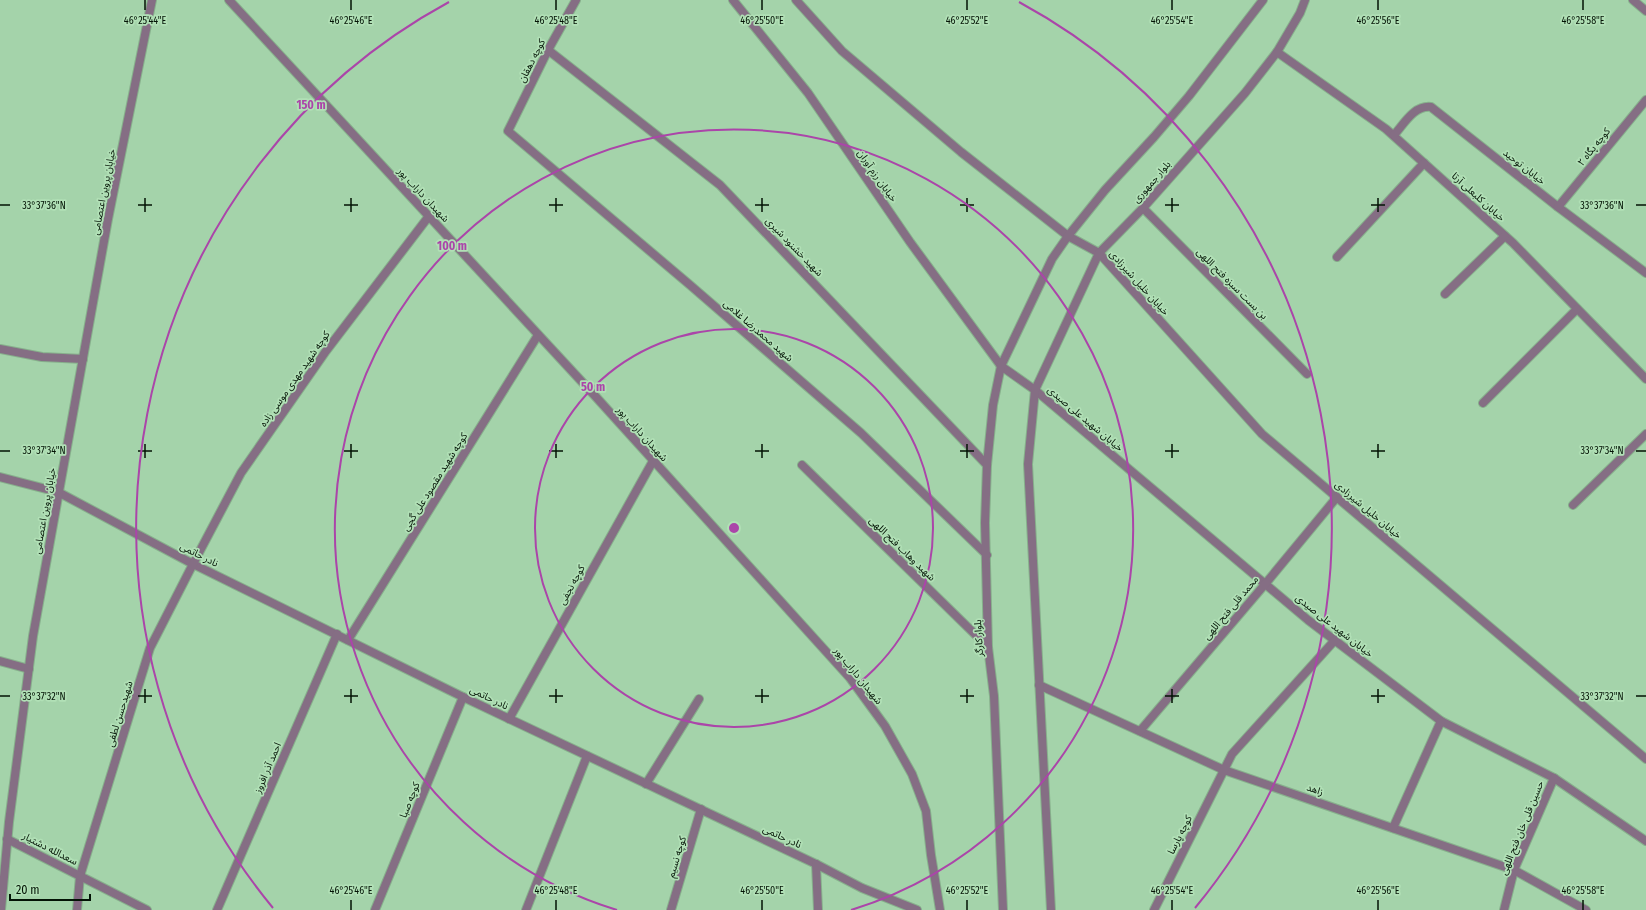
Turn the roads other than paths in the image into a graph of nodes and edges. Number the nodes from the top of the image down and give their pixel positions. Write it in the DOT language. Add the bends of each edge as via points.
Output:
graph roads {
  1 [pos="152,0"];
  2 [pos="229,0"];
  3 [pos="576,0"];
  4 [pos="733,0"];
  5 [pos="796,0"];
  6 [pos="1263,0"];
  7 [pos="1305,0"];
  8 [pos="1633,0"];
  9 [pos="1646,11"];
  10 [pos="548,50"];
  11 [pos="1277,52"];
  12 [pos="1646,100"];
  13 [pos="508,131"];
  14 [pos="1394,135"];
  15 [pos="1424,163"];
  16 [pos="1558,207"];
  17 [pos="1143,208"];
  18 [pos="429,216"];
  19 [pos="1068,236"];
  20 [pos="1505,236"];
  21 [pos="1099,253"];
  22 [pos="1337,257"];
  23 [pos="1646,273"];
  24 [pos="1445,294"];
  25 [pos="1578,309"];
  26 [pos="538,335"];
  27 [pos="0,349"];
  28 [pos="83,358"];
  29 [pos="1001,366"];
  30 [pos="1307,374"];
  31 [pos="1646,379"];
  32 [pos="1035,390"];
  33 [pos="1483,403"];
  34 [pos="1646,434"];
  35 [pos="653,461"];
  36 [pos="802,465"];
  37 [pos="987,465"];
  38 [pos="0,477"];
  39 [pos="58,492"];
  40 [pos="1337,497"];
  41 [pos="1573,505"];
  42 [pos="987,555"];
  43 [pos="193,564"];
  44 [pos="1266,584"];
  45 [pos="337,634"];
  46 [pos="348,640"];
  47 [pos="1335,640"];
  48 [pos="988,647"];
  49 [pos="0,661"];
  50 [pos="29,669"];
  51 [pos="1039,685"];
  52 [pos="463,697"];
  53 [pos="699,699"];
  54 [pos="509,719"];
  55 [pos="1441,720"];
  56 [pos="1140,731"];
  57 [pos="587,756"];
  58 [pos="1646,759"];
  59 [pos="1224,770"];
  60 [pos="1554,778"];
  61 [pos="646,784"];
  62 [pos="701,809"];
  63 [pos="0,819"];
  64 [pos="9,822"];
  65 [pos="1393,828"];
  66 [pos="8,839"];
  67 [pos="1646,841"];
  68 [pos="816,864"];
  69 [pos="1514,870"];
  70 [pos="80,876"];
  71 [pos="1,910"];
  72 [pos="78,910"];
  73 [pos="147,910"];
  74 [pos="217,910"];
  75 [pos="375,910"];
  76 [pos="526,910"];
  77 [pos="671,910"];
  78 [pos="818,910"];
  79 [pos="917,910"];
  80 [pos="940,910"];
  81 [pos="1003,910"];
  82 [pos="1051,910"];
  83 [pos="1154,910"];
  84 [pos="1504,910"];
  85 [pos="1586,910"];
  1 -- 28 [label="street, خیابان پروین اعتصامی"];
  2 -- 18 [label="street, شهیدان داراب پور"];
  3 -- 10 [label="street, کوچه دهقان"];
  4 -- 29 [label="street, خیابان رزم آوران" via="808,93 910,242"];
  5 -- 19 [label="street" via="842,51 962,152"];
  6 -- 19 [label="street" via="1189,96 1105,190"];
  7 -- 11 [label="street, بلوار جمهوری"];
  8 -- 9 [label="street"];
  10 -- 13 [label="street, کوچه دهقان"];
  10 -- 37 [label="street, شهید خشنود شیری" via="720,185"];
  11 -- 14 [label="street, خیابان کلبعلی آرتا"];
  11 -- 17 [label="street, بلوار جمهوری" via="1245,93"];
  12 -- 16 [label="street, کوچه پگاه ۲"];
  13 -- 42 [label="street, شهید محمدرضا غلامی" via="861,433"];
  14 -- 15 [label="street, خیابان کلبعلی آرتا"];
  14 -- 16 [label="street, خیابان توحید" via="1417,108 1431,107"];
  15 -- 20 [label="street, خیابان کلبعلی آرتا"];
  15 -- 22 [label="street"];
  16 -- 23 [label="street, خیابان توحید"];
  17 -- 21 [label="street, بلوار جمهوری"];
  17 -- 30 [label="street, بن بست سبزه فتح اللهی"];
  18 -- 26 [label="street, شهیدان داراب پور"];
  18 -- 43 [label="street, کوچه شهید مهدی موسی زاده" via="326,351 241,473"];
  19 -- 21 [label="street, خیابان خلیل شیرزادی"];
  19 -- 29 [label="street" via="1052,259"];
  20 -- 24 [label="street"];
  20 -- 25 [label="street, خیابان کلبعلی آرتا"];
  21 -- 32 [label="street, بلوار جمهوری"];
  21 -- 40 [label="street, خیابان خلیل شیرزادی" via="1262,434"];
  25 -- 31 [label="street, خیابان کلبعلی آرتا"];
  25 -- 33 [label="street"];
  26 -- 35 [label="street, شهیدان داراب پور"];
  26 -- 46 [label="street, کوچه شهید مقصود علی گچی"];
  27 -- 28 [label="street" via="42,357"];
  28 -- 39 [label="street, خیابان پروین اعتصامی"];
  29 -- 32 [label="street, خیابان رزم آوران"];
  29 -- 37 [label="street, بلوار کارگر" via="993,405"];
  32 -- 44 [label="street, خیابان شهید علی صیدی"];
  32 -- 51 [label="street" via="1028,464"];
  34 -- 41 [label="street"];
  35 -- 54 [label="street, کوچه نجفی"];
  35 -- 80 [label="street, شهیدان داراب پور" via="850,678 885,726 912,774 926,811"];
  36 -- 48 [label="street, شهید وهاب فتح اللهی"];
  37 -- 42 [label="street, بلوار کارگر"];
  38 -- 39 [label="street, نادر حاتمی"];
  39 -- 43 [label="street, نادر حاتمی"];
  39 -- 50 [label="street, خیابان پروین اعتصامی"];
  40 -- 44 [label="street, محمد قلی فتح اللهی"];
  40 -- 58 [label="street, خیابان خلیل شیرزادی"];
  42 -- 48 [label="street, بلوار کارگر"];
  43 -- 45 [label="street, نادر حاتمی"];
  43 -- 70 [label="street, شهیدحسن لطفی" via="150,648"];
  44 -- 47 [label="street, خیابان شهید علی صیدی"];
  44 -- 56 [label="street, محمد قلی فتح اللهی"];
  45 -- 46 [label="street, نادر حاتمی"];
  45 -- 74 [label="street, احمد آذر افروز"];
  46 -- 52 [label="street, نادر حاتمی"];
  47 -- 55 [label="street, خیابان شهید علی صیدی"];
  47 -- 59 [label="street, کوچه پارسا" via="1232,754"];
  48 -- 81 [label="street, بلوار کارگر" via="994,696"];
  49 -- 50 [label="street"];
  50 -- 64 [label="street, خیابان پروین اعتصامی"];
  51 -- 56 [label="street, زاهد"];
  51 -- 82 [label="street"];
  52 -- 54 [label="street, نادر حاتمی"];
  52 -- 75 [label="street, کوچه صبا"];
  53 -- 61 [label="street"];
  54 -- 57 [label="street, نادر حاتمی"];
  55 -- 60 [label="street, خیابان شهید علی صیدی"];
  55 -- 65 [label="street"];
  56 -- 59 [label="street, زاهد"];
  57 -- 61 [label="street, نادر حاتمی"];
  57 -- 76 [label="street"];
  59 -- 65 [label="street, زاهد"];
  59 -- 83 [label="street, کوچه پارسا"];
  60 -- 67 [label="street, خیابان شهید علی صیدی"];
  60 -- 69 [label="street, حسین قلی خان فتح اللهی"];
  61 -- 62 [label="street, نادر حاتمی"];
  62 -- 68 [label="street, نادر حاتمی"];
  62 -- 77 [label="street, کوچه نسیم"];
  63 -- 64 [label="street"];
  64 -- 66 [label="street, خیابان پروین اعتصامی"];
  65 -- 69 [label="street, زاهد"];
  66 -- 70 [label="street, سعدالله دشتیار"];
  66 -- 71 [label="street, خیابان پروین اعتصامی"];
  68 -- 78 [label="street"];
  68 -- 79 [label="street, نادر حاتمی" via="862,888"];
  69 -- 84 [label="street, حسین قلی خان فتح اللهی"];
  69 -- 85 [label="street, زاهد"];
  70 -- 72 [label="street, شهیدحسن لطفی"];
  70 -- 73 [label="street, سعدالله دشتیار"];
}
